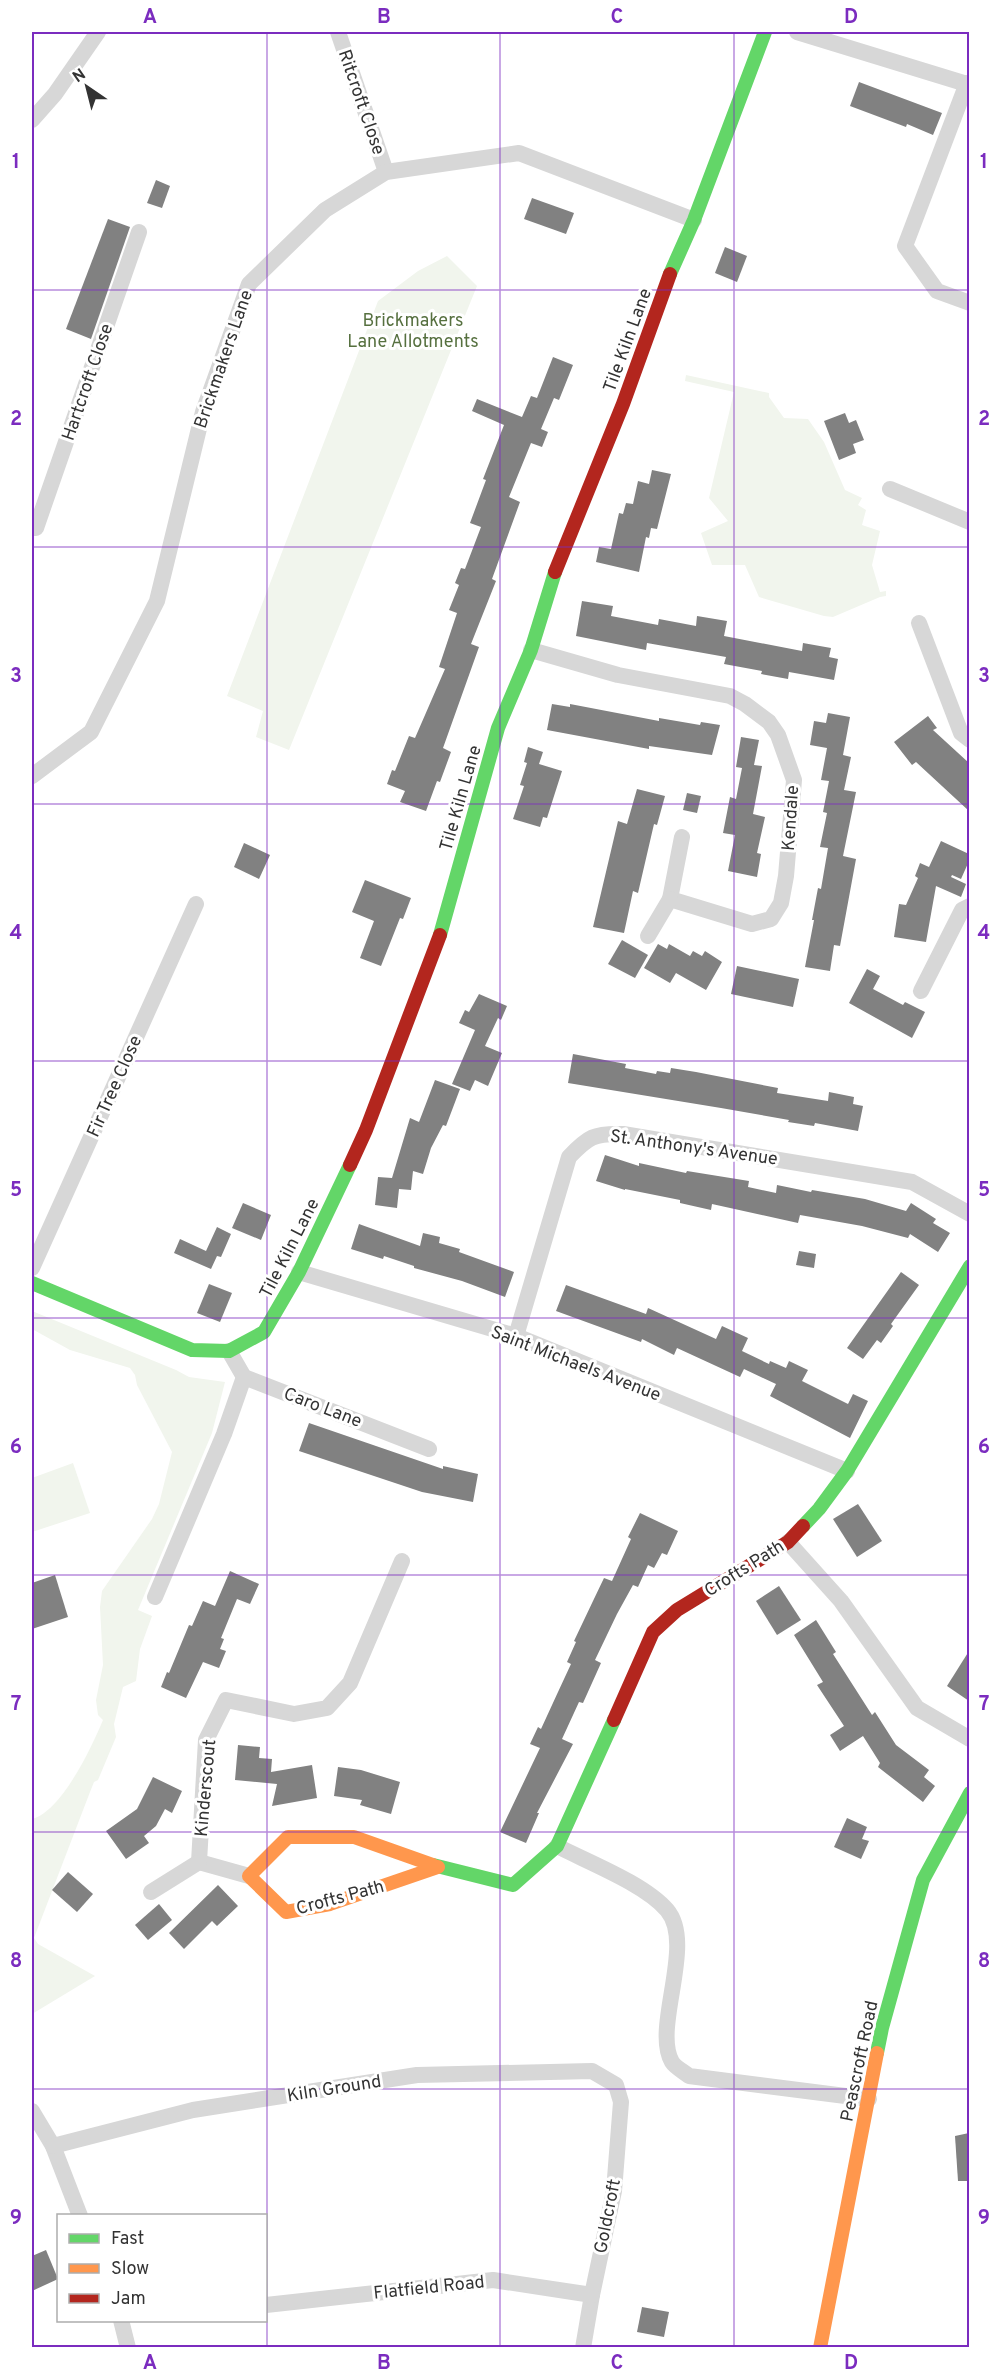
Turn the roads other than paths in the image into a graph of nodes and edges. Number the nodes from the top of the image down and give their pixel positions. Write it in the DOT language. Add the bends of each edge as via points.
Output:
graph roads {
  1 [pos="98,32"];
  2 [pos="338,32"];
  3 [pos="765,32"];
  4 [pos="797,32"];
  5 [pos="968,84"];
  6 [pos="32,120"];
  7 [pos="387,172"];
  8 [pos="694,220"];
  9 [pos="139,232"];
  10 [pos="969,303"];
  11 [pos="890,489"];
  12 [pos="969,522"];
  13 [pos="32,526"];
  14 [pos="919,624"];
  15 [pos="531,650"];
  16 [pos="969,740"];
  17 [pos="32,776"];
  18 [pos="682,837"];
  19 [pos="670,898"];
  20 [pos="196,904"];
  21 [pos="969,906"];
  22 [pos="648,936"];
  23 [pos="921,991"];
  24 [pos="969,1214"];
  25 [pos="969,1266"];
  26 [pos="32,1268"];
  27 [pos="299,1272"];
  28 [pos="32,1283"];
  29 [pos="516,1336"];
  30 [pos="229,1351"];
  31 [pos="244,1377"];
  32 [pos="429,1449"];
  33 [pos="847,1471"];
  34 [pos="788,1542"];
  35 [pos="402,1561"];
  36 [pos="155,1597"];
  37 [pos="969,1739"];
  38 [pos="969,1793"];
  39 [pos="557,1846"];
  40 [pos="199,1862"];
  41 [pos="438,1868"];
  42 [pos="249,1876"];
  43 [pos="151,1892"];
  44 [pos="616,2085"];
  45 [pos="869,2099"];
  46 [pos="32,2110"];
  47 [pos="53,2146"];
  48 [pos="79,2214"];
  49 [pos="592,2295"];
  50 [pos="267,2306"];
  51 [pos="122,2322"];
  52 [pos="128,2348"];
  53 [pos="583,2348"];
  54 [pos="820,2348"];
  1 -- 6 [label="street"];
  2 -- 7 [label="street, Ritcroft Close"];
  3 -- 8 [label="street, Tile Kiln Lane"];
  4 -- 5 [label="street"];
  5 -- 10 [label="street" via="905,246 937,291"];
  7 -- 8 [label="street, Brickmakers Lane" via="519,153"];
  7 -- 17 [label="street, Brickmakers Lane" via="324,210 249,284 203,412 157,601 91,732"];
  8 -- 15 [label="street, Tile Kiln Lane" via="556,570"];
  9 -- 13 [label="street, Hartcroft Close" via="36,528"];
  11 -- 12 [label="street"];
  14 -- 16 [label="street" via="961,733"];
  15 -- 19 [label="street, Kendale" via="618,675 730,696 764,717 778,735 794,780 786,876 781,903 771,919 752,924"];
  15 -- 27 [label="street, Tile Kiln Lane" via="498,728 439,937 366,1130"];
  18 -- 19 [label="street"];
  19 -- 22 [label="street"];
  20 -- 26 [label="street, Fir Tree Close"];
  21 -- 23 [label="street" via="962,910"];
  24 -- 29 [label="street, St. Anthony's Avenue" via="912,1182 623,1134 600,1134 585,1141 569,1157"];
  25 -- 33 [label="street, Crofts Path"];
  27 -- 29 [label="street, Saint Michaels Avenue"];
  27 -- 30 [label="street, Tile Kiln Lane" via="264,1332"];
  28 -- 30 [label="street" via="192,1350"];
  29 -- 33 [label="street, Saint Michaels Avenue"];
  30 -- 31 [label="street"];
  31 -- 32 [label="street, Caro Lane"];
  31 -- 36 [label="street" via="225,1434"];
  33 -- 34 [label="street, Crofts Path"];
  34 -- 37 [label="street" via="841,1601 918,1708"];
  34 -- 39 [label="street, Crofts Path" via="677,1610 653,1632"];
  35 -- 40 [label="street, Kinderscout" via="350,1683 327,1708 294,1714 226,1700 206,1740"];
  38 -- 45 [label="street, Peascroft Road" via="923,1880 882,2028"];
  39 -- 41 [label="street, Crofts Path" via="513,1885"];
  39 -- 45 [label="street" via="642,1889 669,1911 678,1938 666,2041 672,2062 689,2076"];
  40 -- 42 [label="street, Kinderscout"];
  40 -- 43 [label="street, Kinderscout"];
  41 -- 42 [label="street, Crofts Path" via="330,1904 286,1912"];
  41 -- 42 [label="street, Crofts Path" via="354,1837 288,1837"];
  44 -- 47 [label="street, Kiln Ground" via="592,2071 417,2075 194,2110"];
  44 -- 49 [label="street, Goldcroft" via="621,2102 614,2191"];
  45 -- 54 [label="street, Peascroft Road"];
  46 -- 47 [label="street"];
  47 -- 48 [label="street"];
  49 -- 50 [label="street, Flatfield Road" via="493,2280"];
  49 -- 53 [label="street, Goldcroft"];
  51 -- 52 [label="street"];
}
